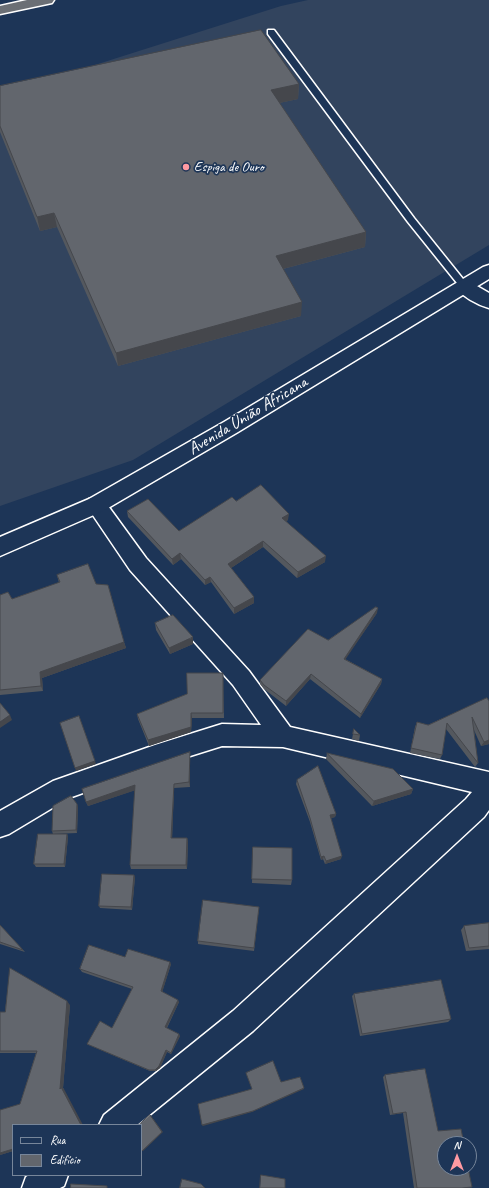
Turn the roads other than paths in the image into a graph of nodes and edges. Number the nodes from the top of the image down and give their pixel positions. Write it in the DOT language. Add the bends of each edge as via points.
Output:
graph roads {
  1 [pos="48,0"];
  2 [pos="0,10"];
  3 [pos="271,32"];
  4 [pos="489,272"];
  5 [pos="464,286"];
  6 [pos="489,302"];
  7 [pos="96,505"];
  8 [pos="0,547"];
  9 [pos="283,736"];
  10 [pos="489,784"];
  11 [pos="484,803"];
  12 [pos="0,825"];
  13 [pos="115,1124"];
  14 [pos="52,1176"];
  15 [pos="37,1188"];
  1 -- 2 [label="highway"];
  3 -- 5 [label="lane" via="411,220"];
  4 -- 5 [label="street, Avenida União Africana"];
  5 -- 6 [label="street"];
  5 -- 7 [label="street, Avenida União Africana" via="231,427"];
  7 -- 8 [label="street, Avenida União Africana"];
  7 -- 9 [label="street" via="138,564 241,678"];
  9 -- 10 [label="street"];
  9 -- 12 [label="street" via="222,735 155,756 62,789"];
  11 -- 13 [label="street" via="242,1021"];
  14 -- 15 [label="street"];
}
